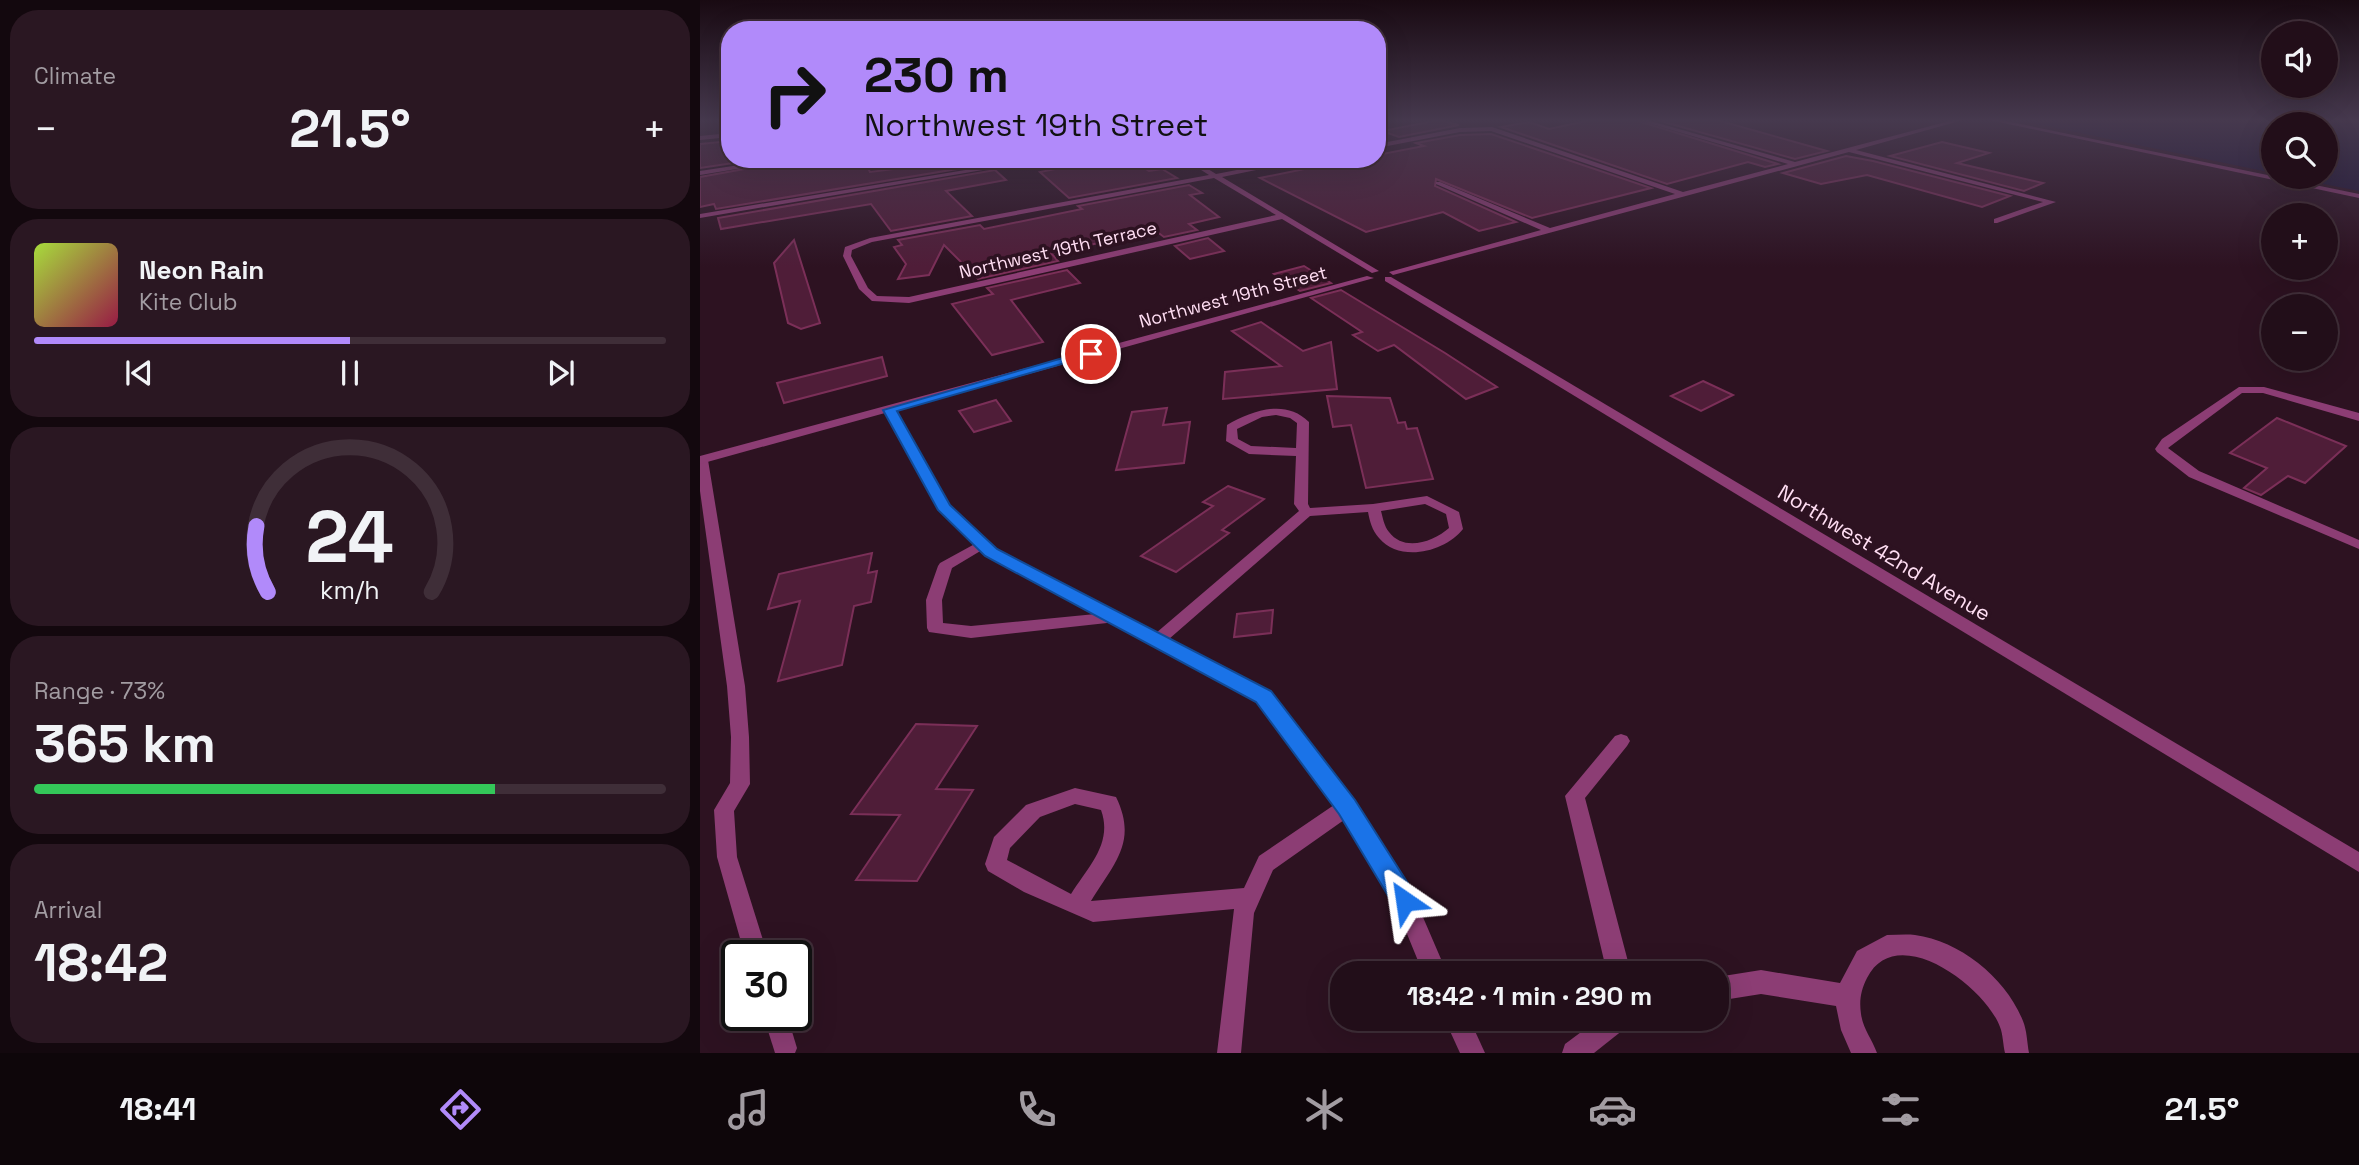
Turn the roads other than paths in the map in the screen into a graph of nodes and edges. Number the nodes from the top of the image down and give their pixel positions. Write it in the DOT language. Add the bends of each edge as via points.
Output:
graph roads {
  1 [pos="726,169"];
  2 [pos="983,169"];
  3 [pos="1205,169"];
  4 [pos="1253,169"];
  5 [pos="1609,169"];
  6 [pos="1778,169"];
  7 [pos="1924,169"];
  8 [pos="2226,169"];
  9 [pos="700,173"];
  10 [pos="1217,176"];
  11 [pos="1438,183"];
  12 [pos="1684,195"];
  13 [pos="2359,197"];
  14 [pos="700,216"];
  15 [pos="1284,216"];
  16 [pos="1997,220"];
  17 [pos="1551,231"];
  18 [pos="1381,275"];
  19 [pos="889,410"];
  20 [pos="2359,417"];
  21 [pos="1302,452"];
  22 [pos="701,460"];
  23 [pos="1373,508"];
  24 [pos="1306,512"];
  25 [pos="982,544"];
  26 [pos="2359,545"];
  27 [pos="1116,617"];
  28 [pos="1158,640"];
  29 [pos="1621,741"];
  30 [pos="1347,807"];
  31 [pos="2359,863"];
  32 [pos="1251,897"];
  33 [pos="1076,906"];
  34 [pos="752,940"];
  35 [pos="1431,961"];
  36 [pos="1616,961"];
  37 [pos="1729,987"];
  38 [pos="1847,996"];
  39 [pos="780,1031"];
  40 [pos="1463,1031"];
  41 [pos="1603,1031"];
  42 [pos="785,1048"];
  43 [pos="1229,1053"];
  44 [pos="1474,1053"];
  45 [pos="1574,1053"];
  46 [pos="1865,1053"];
  47 [pos="2017,1053"];
  1 -- 9 [label="street"];
  2 -- 14 [label="street"];
  3 -- 10 [label="street, Northwest 42nd Avenue"];
  4 -- 10 [label="street"];
  5 -- 12 [label="street"];
  6 -- 12 [label="street, Northwest 19th Street"];
  7 -- 16 [label="street" via="2052,202"];
  8 -- 13 [label="street"];
  10 -- 15 [label="street, Northwest 42nd Avenue"];
  10 -- 15 [label="street, Northwest 19th Terrace" via="870,240 848,249 846,257 875,299 909,300"];
  11 -- 17 [label="street"];
  12 -- 17 [label="street, Northwest 19th Street"];
  15 -- 18 [label="street, Northwest 42nd Avenue"];
  17 -- 18 [label="street, Northwest 19th Street"];
  18 -- 19 [label="street, Northwest 19th Street"];
  18 -- 31 [label="street, Northwest 42nd Avenue"];
  19 -- 22 [label="street, Northwest 19th Street"];
  19 -- 25 [label="street" via="943,507"];
  20 -- 26 [label="street" via="2264,390 2239,390 2161,449 2194,474"];
  21 -- 21 [label="street" via="1303,422 1291,412 1261,413 1231,428 1232,441 1249,450"];
  21 -- 24 [label="street" via="1301,504"];
  22 -- 34 [label="street" via="740,737 740,783 724,810 727,857"];
  23 -- 23 [label="street" via="1382,534 1396,546 1426,547 1448,539 1456,528 1452,512 1427,500"];
  23 -- 24 [label="street"];
  24 -- 28 [label="street"];
  25 -- 27 [label="street" via="991,553"];
  25 -- 27 [label="street" via="945,566 934,600 935,628 971,632"];
  27 -- 28 [label="street"];
  28 -- 30 [label="street" via="1264,696"];
  29 -- 36 [label="street" via="1575,796"];
  30 -- 32 [label="street" via="1266,863"];
  30 -- 35 [label="street" via="1405,901"];
  32 -- 33 [label="street" via="1093,912"];
  32 -- 43 [label="street" via="1243,913"];
  33 -- 33 [label="street" via="1043,894 995,864 1001,843 1034,811 1075,796 1109,803 1115,820 1115,842"];
  37 -- 38 [label="street" via="1761,982"];
  38 -- 46 [label="street" via="1850,1021"];
  38 -- 47 [label="street" via="1854,972 1868,956 1890,946 1943,953 1970,970 1993,993 2010,1020"];
  39 -- 42 [label="street"];
  40 -- 44 [label="street"];
  41 -- 45 [label="street"];
}
